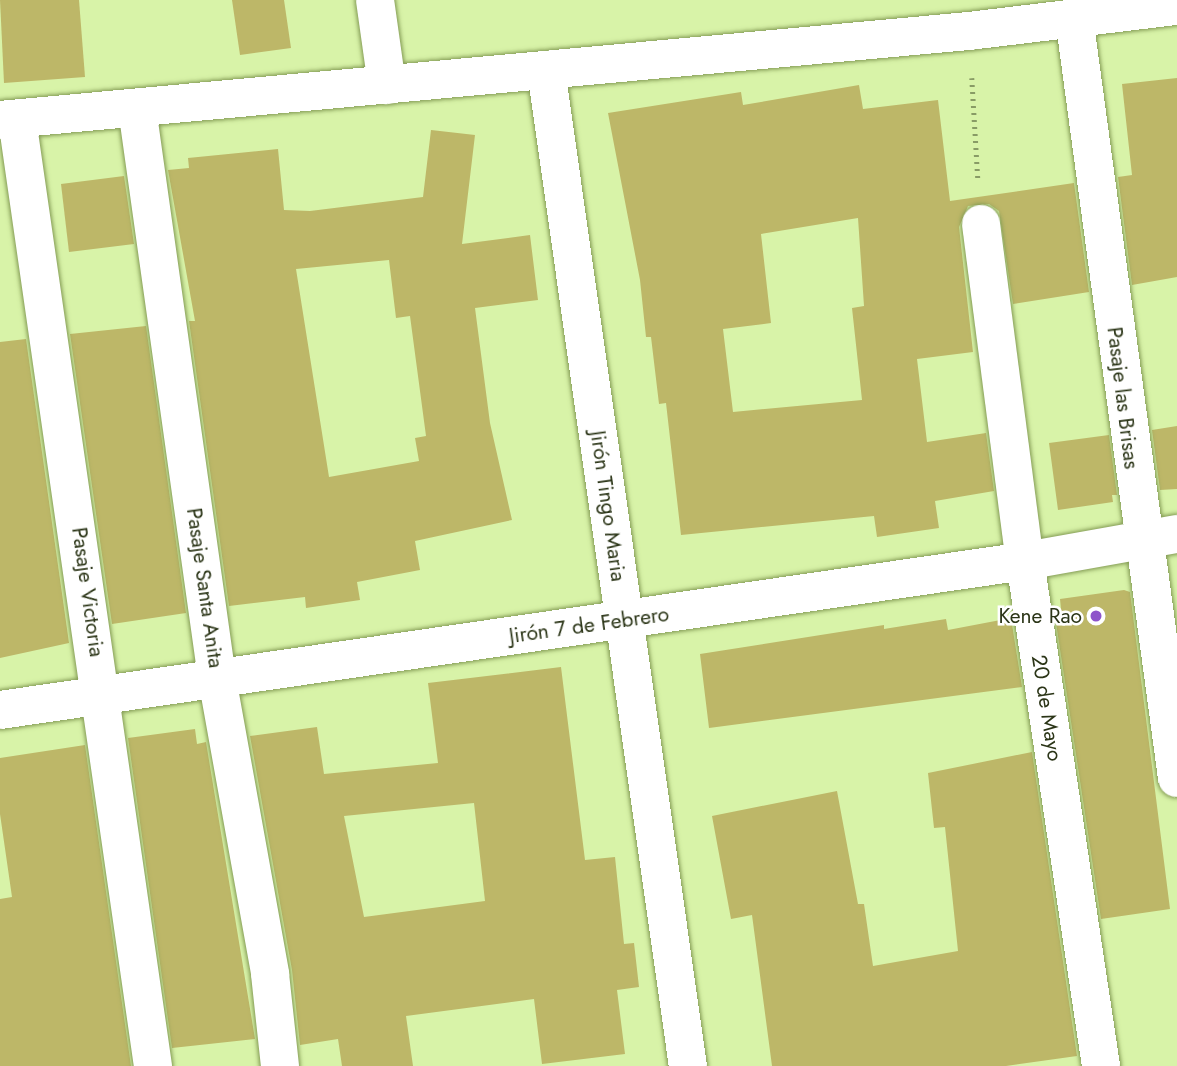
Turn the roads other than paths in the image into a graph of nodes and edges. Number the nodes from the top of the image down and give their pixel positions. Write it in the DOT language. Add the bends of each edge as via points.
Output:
graph roads {
  1 [pos="375,0"];
  2 [pos="1177,6"];
  3 [pos="967,15"];
  4 [pos="1074,17"];
  5 [pos="546,70"];
  6 [pos="387,85"];
  7 [pos="137,108"];
  8 [pos="9,119"];
  9 [pos="981,224"];
  10 [pos="1159,537"];
  11 [pos="1025,561"];
  12 [pos="624,620"];
  13 [pos="218,678"];
  14 [pos="103,695"];
  15 [pos="0,710"];
  16 [pos="1177,778"];
  17 [pos="153,1066"];
  18 [pos="280,1066"];
  19 [pos="688,1066"];
  20 [pos="1101,1066"];
  1 -- 6 [label="street"];
  2 -- 4 [label="street"];
  3 -- 4 [label="street"];
  3 -- 5 [label="street"];
  4 -- 10 [label="street, Pasaje las Brisas"];
  5 -- 6 [label="street"];
  5 -- 12 [label="street, Jirón Tingo Maria"];
  6 -- 7 [label="street"];
  7 -- 8 [label="street"];
  7 -- 13 [label="street, Pasaje Santa Anita"];
  8 -- 14 [label="street, Pasaje Victoria"];
  9 -- 11 [label="street, 20 de Mayo"];
  10 -- 11 [label="street, Jirón 7 de Febrero"];
  10 -- 16 [label="street, Pasaje las Brisas"];
  11 -- 12 [label="street, Jirón 7 de Febrero"];
  11 -- 20 [label="street, 20 de Mayo"];
  12 -- 13 [label="street, Jirón 7 de Febrero"];
  12 -- 19 [label="street, Jirón Tingo Maria"];
  13 -- 14 [label="street, Jirón 7 de Febrero"];
  13 -- 18 [label="street, Pasaje Santa Anita" via="270,974"];
  14 -- 15 [label="street, Jirón 7 de Febrero"];
  14 -- 17 [label="street, Pasaje Victoria"];
}
